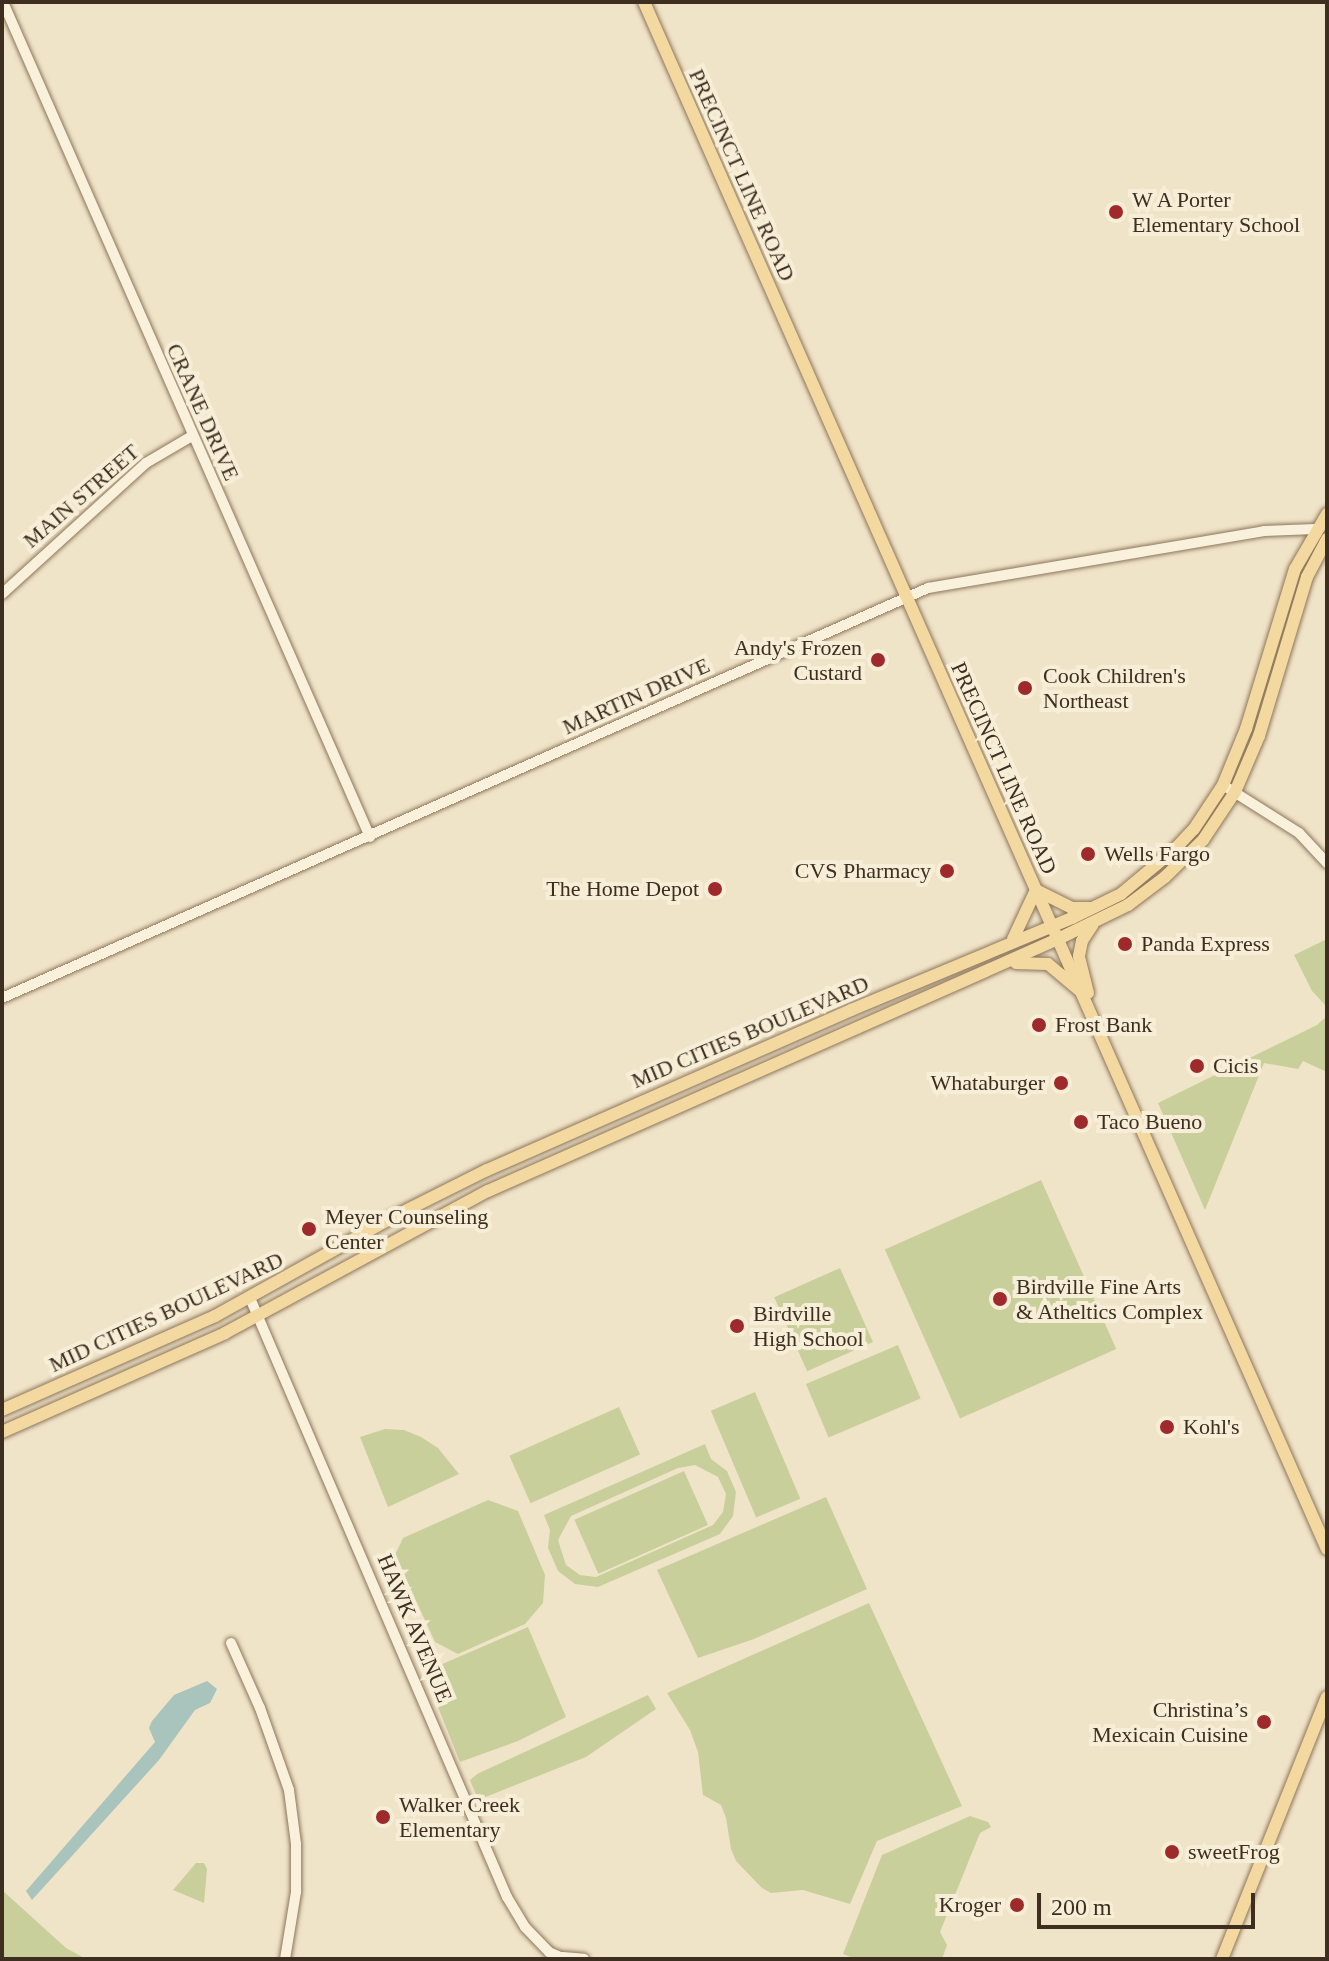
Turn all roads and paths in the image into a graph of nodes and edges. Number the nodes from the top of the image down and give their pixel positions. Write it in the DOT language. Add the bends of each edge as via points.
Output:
graph roads {
  1 [pos="3,2"];
  2 [pos="644,2"];
  3 [pos="192,436"];
  4 [pos="1327,514"];
  5 [pos="1315,529"];
  6 [pos="1327,539"];
  7 [pos="1305,585"];
  8 [pos="2,594"];
  9 [pos="906,597"];
  10 [pos="1229,788"];
  11 [pos="370,837"];
  12 [pos="1327,863"];
  13 [pos="1157,866"];
  14 [pos="1036,890"];
  15 [pos="1139,897"];
  16 [pos="1094,915"];
  17 [pos="1052,926"];
  18 [pos="1058,939"];
  19 [pos="1009,942"];
  20 [pos="997,966"];
  21 [pos="1081,992"];
  22 [pos="2,998"];
  23 [pos="1088,1007"];
  24 [pos="851,1010"];
  25 [pos="857,1028"];
  26 [pos="630,1106"];
  27 [pos="652,1118"];
  28 [pos="462,1183"];
  29 [pos="471,1200"];
  30 [pos="250,1298"];
  31 [pos="258,1315"];
  32 [pos="2,1410"];
  33 [pos="2,1432"];
  34 [pos="1327,1547"];
  35 [pos="231,1643"];
  36 [pos="1326,1701"];
  37 [pos="564,1958"];
  38 [pos="285,1959"];
  39 [pos="584,1959"];
  40 [pos="1222,1959"];
  1 -- 3 [label="street, CRANE DRIVE"];
  2 -- 9 [label="main road, PRECINCT LINE ROAD"];
  3 -- 8 [label="street, MAIN STREET" via="146,463"];
  3 -- 11 [label="street, CRANE DRIVE"];
  4 -- 5 [label="main road, MID CITIES BOULEVARD"];
  5 -- 7 [label="main road" via="1316,545 1303,572"];
  5 -- 9 [label="street, MARTIN DRIVE" via="1264,531 935,587"];
  5 -- 10 [label="main road, MID CITIES BOULEVARD" via="1295,569"];
  6 -- 7 [label="main road, MID CITIES BOULEVARD"];
  7 -- 10 [label="main road, MID CITIES BOULEVARD" via="1259,736"];
  9 -- 11 [label="street, MARTIN DRIVE"];
  9 -- 14 [label="main road, PRECINCT LINE ROAD"];
  10 -- 12 [label="street" via="1299,833"];
  10 -- 13 [label="main road, MID CITIES BOULEVARD"];
  10 -- 15 [label="main road, MID CITIES BOULEVARD" via="1203,840"];
  11 -- 22 [label="street, MARTIN DRIVE"];
  13 -- 15 [label="main road"];
  13 -- 16 [label="main road, MID CITIES BOULEVARD"];
  14 -- 16 [label="main road"];
  14 -- 17 [label="main road, PRECINCT LINE ROAD"];
  14 -- 19 [label="main road"];
  15 -- 16 [label="main road, MID CITIES BOULEVARD"];
  16 -- 17 [label="main road, MID CITIES BOULEVARD"];
  16 -- 18 [label="main road, MID CITIES BOULEVARD"];
  16 -- 23 [label="main road" via="1079,956"];
  17 -- 18 [label="main road, PRECINCT LINE ROAD"];
  17 -- 19 [label="main road, MID CITIES BOULEVARD"];
  18 -- 20 [label="main road, MID CITIES BOULEVARD"];
  18 -- 21 [label="main road, PRECINCT LINE ROAD"];
  19 -- 24 [label="main road, MID CITIES BOULEVARD"];
  20 -- 21 [label="main road" via="1048,964"];
  20 -- 25 [label="main road, MID CITIES BOULEVARD"];
  21 -- 23 [label="main road, PRECINCT LINE ROAD"];
  23 -- 34 [label="main road, PRECINCT LINE ROAD"];
  24 -- 25 [label="main road"];
  24 -- 26 [label="main road, MID CITIES BOULEVARD"];
  25 -- 27 [label="main road, MID CITIES BOULEVARD"];
  26 -- 27 [label="main road"];
  26 -- 28 [label="main road, MID CITIES BOULEVARD"];
  27 -- 29 [label="main road, MID CITIES BOULEVARD"];
  28 -- 29 [label="main road"];
  28 -- 30 [label="main road, MID CITIES BOULEVARD"];
  29 -- 31 [label="main road, MID CITIES BOULEVARD"];
  30 -- 31 [label="street, HAWK AVENUE"];
  30 -- 32 [label="main road, MID CITIES BOULEVARD"];
  31 -- 33 [label="main road, MID CITIES BOULEVARD"];
  31 -- 37 [label="street, HAWK AVENUE" via="507,1897 525,1927 549,1952"];
  35 -- 38 [label="street" via="289,1790 296,1892"];
  36 -- 40 [label="main road"];
  37 -- 39 [label="street, HAWK AVENUE"];
}
